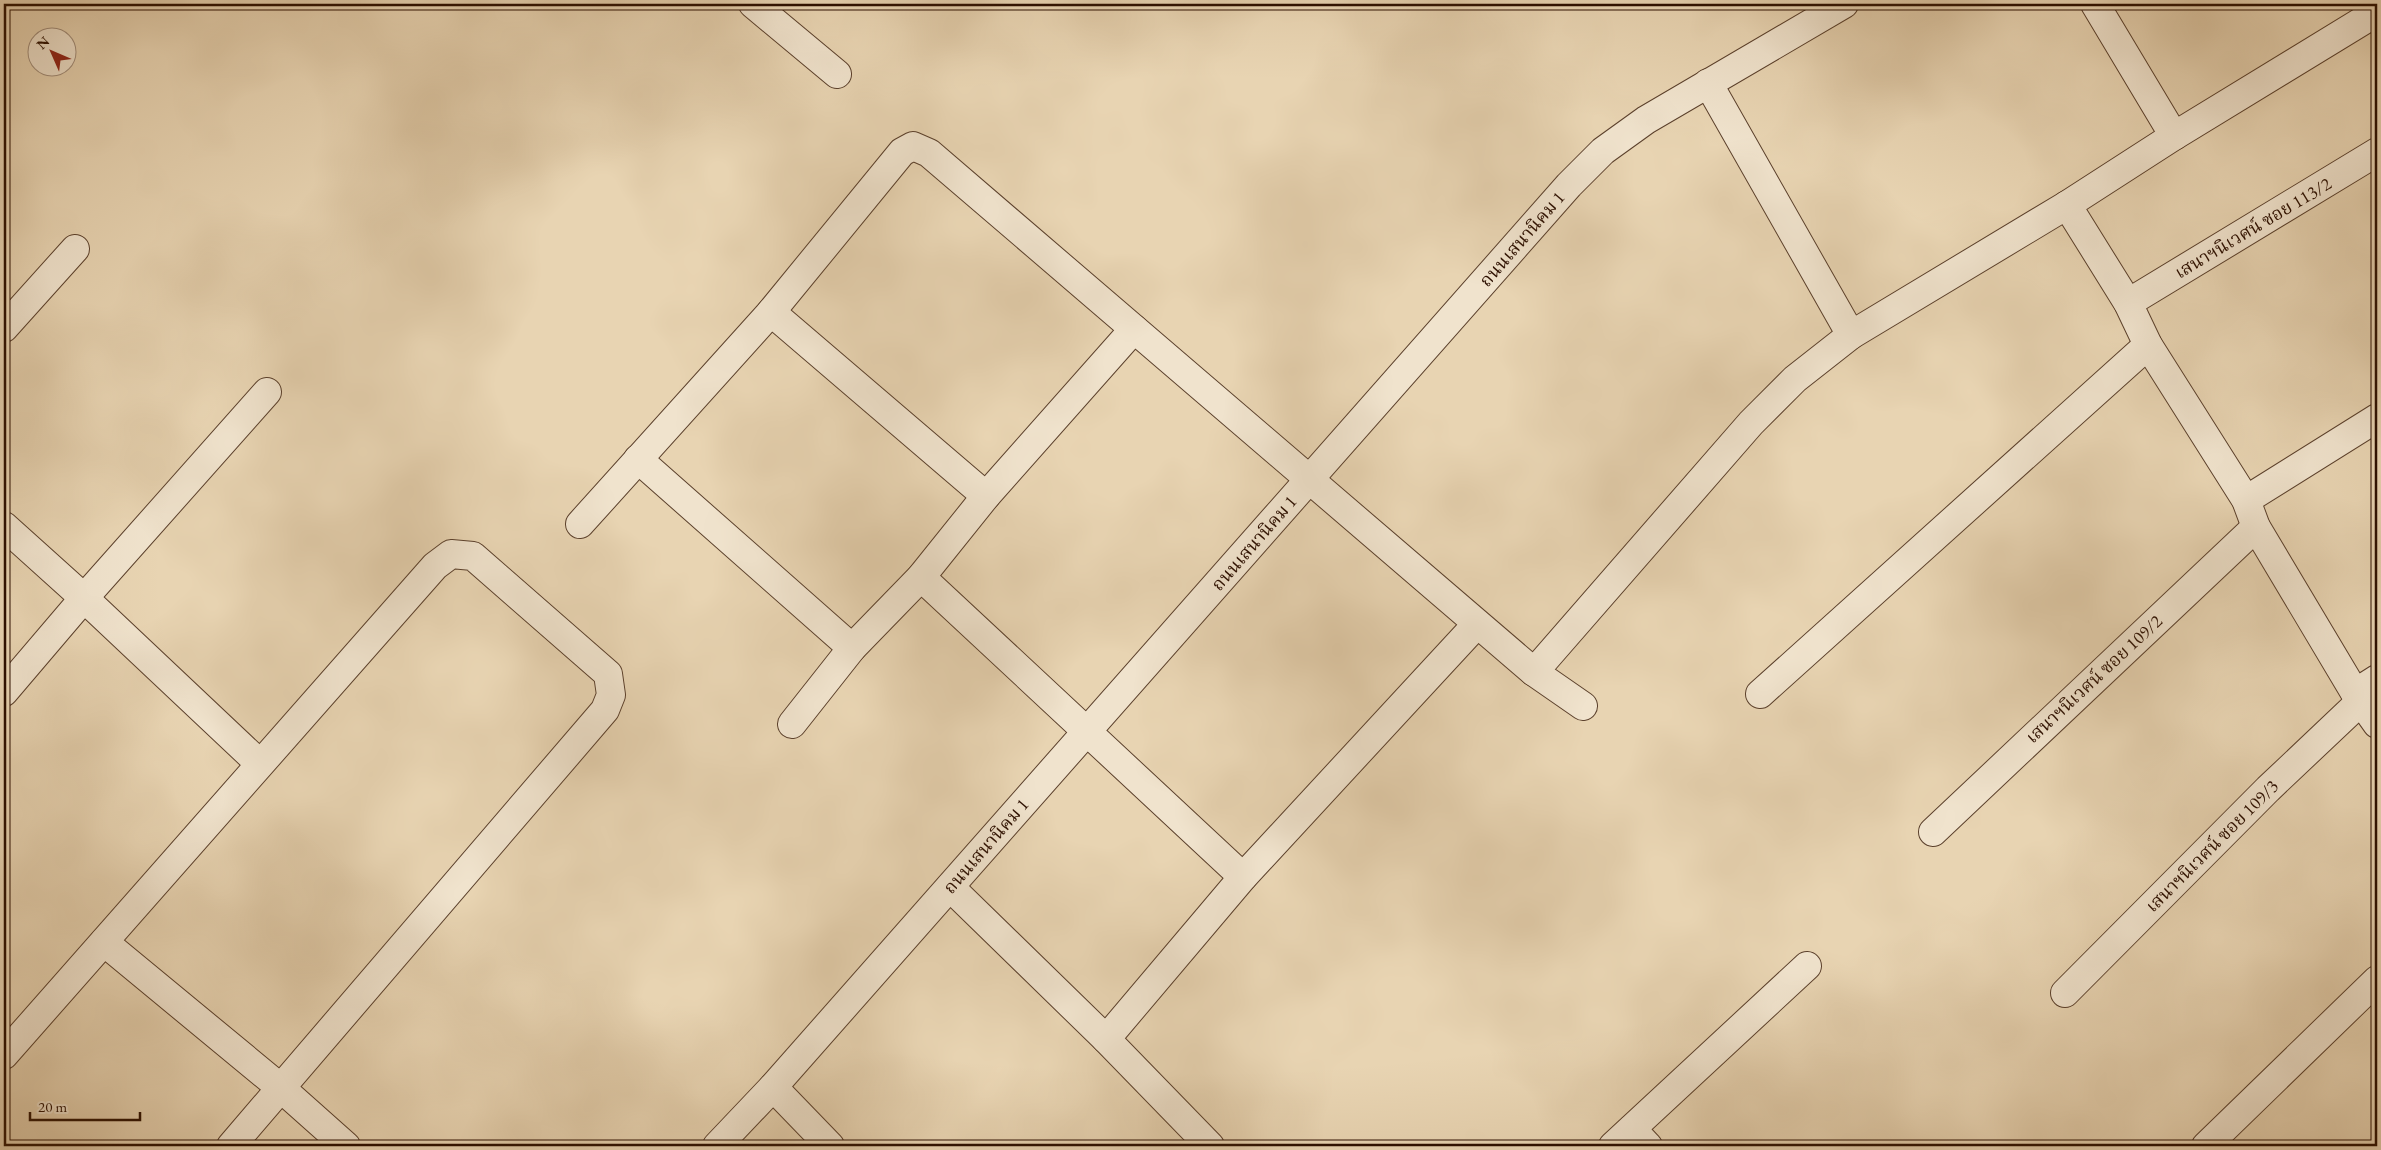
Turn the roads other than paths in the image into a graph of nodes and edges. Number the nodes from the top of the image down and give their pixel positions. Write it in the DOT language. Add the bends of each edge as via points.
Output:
graph roads {
  1 [pos="1844,4"];
  2 [pos="2095,4"];
  3 [pos="757,5"];
  4 [pos="2377,12"];
  5 [pos="837,74"];
  6 [pos="1708,83"];
  7 [pos="2174,136"];
  8 [pos="2377,152"];
  9 [pos="2067,205"];
  10 [pos="75,249"];
  11 [pos="2128,303"];
  12 [pos="771,312"];
  13 [pos="4,328"];
  14 [pos="1134,329"];
  15 [pos="1851,335"];
  16 [pos="2148,345"];
  17 [pos="267,392"];
  18 [pos="2377,418"];
  19 [pos="638,459"];
  20 [pos="1309,480"];
  21 [pos="986,496"];
  22 [pos="2246,500"];
  23 [pos="580,524"];
  24 [pos="4,526"];
  25 [pos="2256,527"];
  26 [pos="921,577"];
  27 [pos="84,598"];
  28 [pos="1477,624"];
  29 [pos="852,648"];
  30 [pos="1534,672"];
  31 [pos="2365,691"];
  32 [pos="4,692"];
  33 [pos="1760,694"];
  34 [pos="1583,706"];
  35 [pos="792,724"];
  36 [pos="2377,724"];
  37 [pos="1088,731"];
  38 [pos="259,764"];
  39 [pos="1933,832"];
  40 [pos="1243,877"];
  41 [pos="950,887"];
  42 [pos="104,942"];
  43 [pos="1807,966"];
  44 [pos="2377,980"];
  45 [pos="2066,993"];
  46 [pos="1106,1039"];
  47 [pos="4,1055"];
  48 [pos="773,1087"];
  49 [pos="282,1089"];
  50 [pos="1631,1141"];
  51 [pos="232,1146"];
  52 [pos="346,1146"];
  53 [pos="717,1146"];
  54 [pos="830,1146"];
  55 [pos="1210,1146"];
  56 [pos="2206,1146"];
  1 -- 6 [label="street, ถนนเสนานิคม 1"];
  2 -- 7 [label="street"];
  3 -- 5 [label="street"];
  4 -- 7 [label="street"];
  6 -- 15 [label="street"];
  6 -- 20 [label="street, ถนนเสนานิคม 1" via="1602,151"];
  7 -- 9 [label="street"];
  8 -- 11 [label="street, เสนาฯนิเวศน์ ซอย 113/2"];
  9 -- 11 [label="street"];
  9 -- 15 [label="street"];
  10 -- 13 [label="street"];
  11 -- 16 [label="street"];
  12 -- 14 [label="street" via="902,152 913,146 929,153"];
  12 -- 19 [label="street"];
  12 -- 21 [label="street"];
  14 -- 20 [label="street"];
  14 -- 21 [label="street"];
  15 -- 30 [label="street" via="1795,379 1751,423"];
  16 -- 22 [label="street"];
  16 -- 33 [label="street"];
  17 -- 27 [label="street"];
  18 -- 22 [label="street"];
  19 -- 23 [label="street"];
  19 -- 29 [label="street"];
  20 -- 28 [label="street"];
  20 -- 37 [label="street, ถนนเสนานิคม 1"];
  21 -- 26 [label="street"];
  22 -- 25 [label="street"];
  24 -- 27 [label="street"];
  25 -- 31 [label="street"];
  25 -- 39 [label="street, เสนาฯนิเวศน์ ซอย 109/2"];
  26 -- 29 [label="street"];
  26 -- 37 [label="street"];
  27 -- 32 [label="street"];
  27 -- 38 [label="street"];
  28 -- 30 [label="street"];
  28 -- 40 [label="street"];
  29 -- 35 [label="street"];
  30 -- 34 [label="street"];
  31 -- 36 [label="street"];
  31 -- 45 [label="street, เสนาฯนิเวศน์ ซอย 109/3"];
  37 -- 40 [label="street"];
  37 -- 41 [label="street, ถนนเสนานิคม 1"];
  38 -- 42 [label="street"];
  38 -- 49 [label="street" via="435,566 451,554 474,556 608,674 611,695 606,710"];
  40 -- 46 [label="street"];
  41 -- 46 [label="street"];
  41 -- 48 [label="street, ถนนเสนานิคม 1"];
  42 -- 47 [label="street"];
  42 -- 49 [label="street"];
  43 -- 50 [label="street"];
  44 -- 56 [label="street"];
  46 -- 55 [label="street"];
  48 -- 53 [label="street, ถนนเสนานิคม 1"];
  48 -- 54 [label="street"];
  49 -- 51 [label="street"];
  49 -- 52 [label="street"];
}
